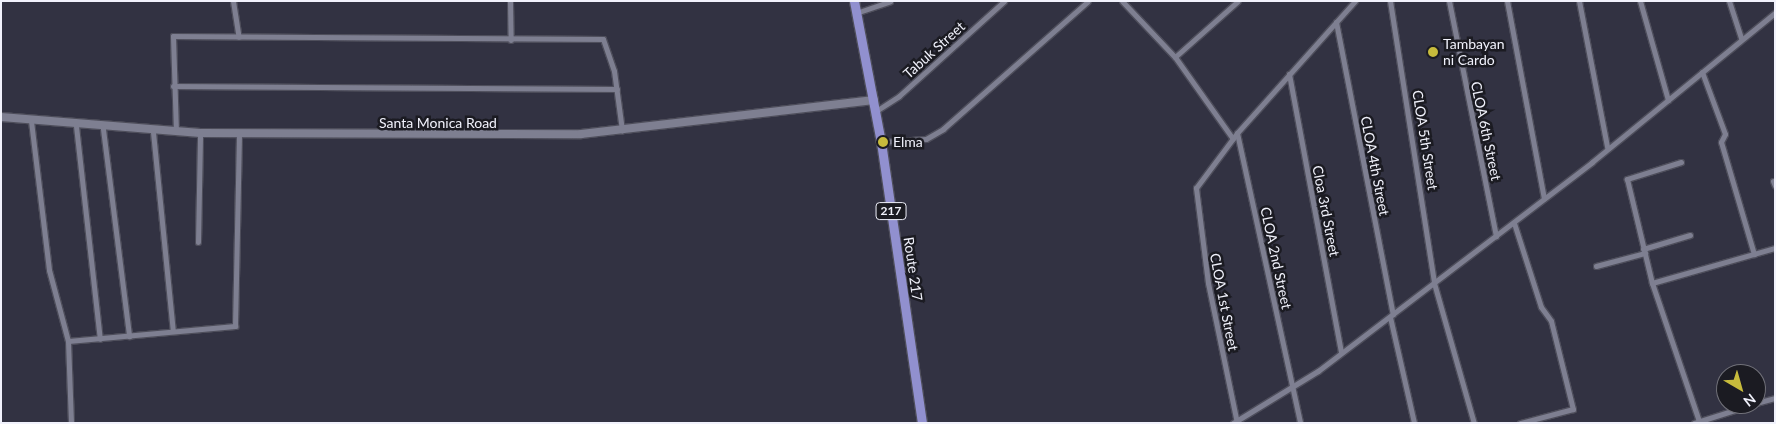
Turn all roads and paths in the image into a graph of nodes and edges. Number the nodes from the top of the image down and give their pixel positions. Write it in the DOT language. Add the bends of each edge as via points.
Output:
graph roads {
  1 [pos="233,1"];
  2 [pos="510,1"];
  3 [pos="854,1"];
  4 [pos="890,1"];
  5 [pos="1004,1"];
  6 [pos="1088,1"];
  7 [pos="1122,1"];
  8 [pos="1238,1"];
  9 [pos="1355,1"];
  10 [pos="1390,1"];
  11 [pos="1449,1"];
  12 [pos="1507,1"];
  13 [pos="1579,1"];
  14 [pos="1640,1"];
  15 [pos="1729,1"];
  16 [pos="856,13"];
  17 [pos="1775,13"];
  18 [pos="1336,22"];
  19 [pos="239,38"];
  20 [pos="1741,39"];
  21 [pos="511,40"];
  22 [pos="1175,57"];
  23 [pos="1702,72"];
  24 [pos="1289,74"];
  25 [pos="173,86"];
  26 [pos="617,89"];
  27 [pos="874,100"];
  28 [pos="1668,100"];
  29 [pos="876,111"];
  30 [pos="1,117"];
  31 [pos="31,121"];
  32 [pos="76,126"];
  33 [pos="103,129"];
  34 [pos="622,130"];
  35 [pos="153,132"];
  36 [pos="176,132"];
  37 [pos="200,133"];
  38 [pos="1237,133"];
  39 [pos="239,134"];
  40 [pos="1233,138"];
  41 [pos="881,142"];
  42 [pos="1606,147"];
  43 [pos="1681,162"];
  44 [pos="1544,199"];
  45 [pos="1514,223"];
  46 [pos="1690,235"];
  47 [pos="1496,236"];
  48 [pos="198,242"];
  49 [pos="1775,248"];
  50 [pos="1644,251"];
  51 [pos="1754,254"];
  52 [pos="1596,266"];
  53 [pos="1434,283"];
  54 [pos="1652,283"];
  55 [pos="1391,316"];
  56 [pos="173,332"];
  57 [pos="129,336"];
  58 [pos="100,339"];
  59 [pos="68,341"];
  60 [pos="1341,352"];
  61 [pos="1292,387"];
  62 [pos="1722,414"];
  63 [pos="1235,422"];
  64 [pos="1696,422"];
  65 [pos="71,423"];
  66 [pos="922,423"];
  67 [pos="1300,423"];
  68 [pos="1414,423"];
  69 [pos="1474,423"];
  70 [pos="1520,423"];
  1 -- 19 [label="street"];
  2 -- 21 [label="street"];
  3 -- 16 [label="main road, Route 217 / 217"];
  4 -- 16 [label="street"];
  5 -- 29 [label="street, Tabuk Street" via="899,96"];
  6 -- 41 [label="street" via="943,129 926,139"];
  7 -- 22 [label="street"];
  8 -- 22 [label="street"];
  9 -- 18 [label="street"];
  10 -- 53 [label="street, CLOA 5th Street"];
  11 -- 47 [label="street, CLOA 6th Street"];
  12 -- 44 [label="street"];
  13 -- 42 [label="street"];
  14 -- 28 [label="street"];
  15 -- 20 [label="street"];
  16 -- 27 [label="main road, Route 217 / 217"];
  17 -- 20 [label="street"];
  18 -- 24 [label="street"];
  18 -- 55 [label="street, CLOA 4th Street"];
  19 -- 21 [label="street"];
  19 -- 25 [label="street" via="173,36"];
  20 -- 23 [label="street"];
  21 -- 26 [label="street" via="603,39"];
  22 -- 40 [label="street"];
  23 -- 28 [label="street"];
  23 -- 51 [label="street" via="1725,134 1721,142"];
  24 -- 38 [label="street"];
  24 -- 60 [label="street, Cloa 3rd Street"];
  25 -- 26 [label="street"];
  25 -- 36 [label="street"];
  26 -- 34 [label="street"];
  27 -- 29 [label="main road, Route 217 / 217"];
  27 -- 34 [label="street, Santa Monica Road"];
  28 -- 42 [label="street"];
  29 -- 41 [label="main road, Route 217 / 217"];
  30 -- 31 [label="street, Santa Monica Road"];
  31 -- 32 [label="street, Santa Monica Road"];
  31 -- 59 [label="street" via="49,270"];
  32 -- 33 [label="street, Santa Monica Road"];
  32 -- 58 [label="street"];
  33 -- 35 [label="street, Santa Monica Road"];
  33 -- 57 [label="street"];
  34 -- 39 [label="street, Santa Monica Road" via="432,136"];
  35 -- 36 [label="street, Santa Monica Road"];
  35 -- 56 [label="street"];
  36 -- 37 [label="street, Santa Monica Road"];
  37 -- 39 [label="street, Santa Monica Road"];
  37 -- 48 [label="street"];
  38 -- 40 [label="street"];
  38 -- 61 [label="street, CLOA 2nd Street"];
  39 -- 56 [label="street" via="237,321 231,329"];
  40 -- 63 [label="street, CLOA 1st Street" via="1196,188 1208,283"];
  41 -- 66 [label="main road, Route 217 / 217"];
  42 -- 44 [label="street"];
  43 -- 50 [label="street" via="1627,179"];
  44 -- 45 [label="street"];
  45 -- 47 [label="street"];
  45 -- 70 [label="street" via="1550,321 1572,409"];
  46 -- 50 [label="street"];
  47 -- 53 [label="street"];
  49 -- 51 [label="street"];
  50 -- 52 [label="street"];
  50 -- 54 [label="street"];
  51 -- 54 [label="street"];
  53 -- 55 [label="street"];
  53 -- 69 [label="street, CLOA 5th Street"];
  54 -- 64 [label="street"];
  55 -- 60 [label="street"];
  55 -- 68 [label="street, CLOA 4th Street"];
  56 -- 57 [label="street"];
  57 -- 58 [label="street"];
  58 -- 59 [label="street"];
  59 -- 65 [label="street"];
  60 -- 61 [label="street"];
  61 -- 63 [label="street"];
  61 -- 67 [label="street, CLOA 2nd Street"];
  62 -- 64 [label="street"];
}
